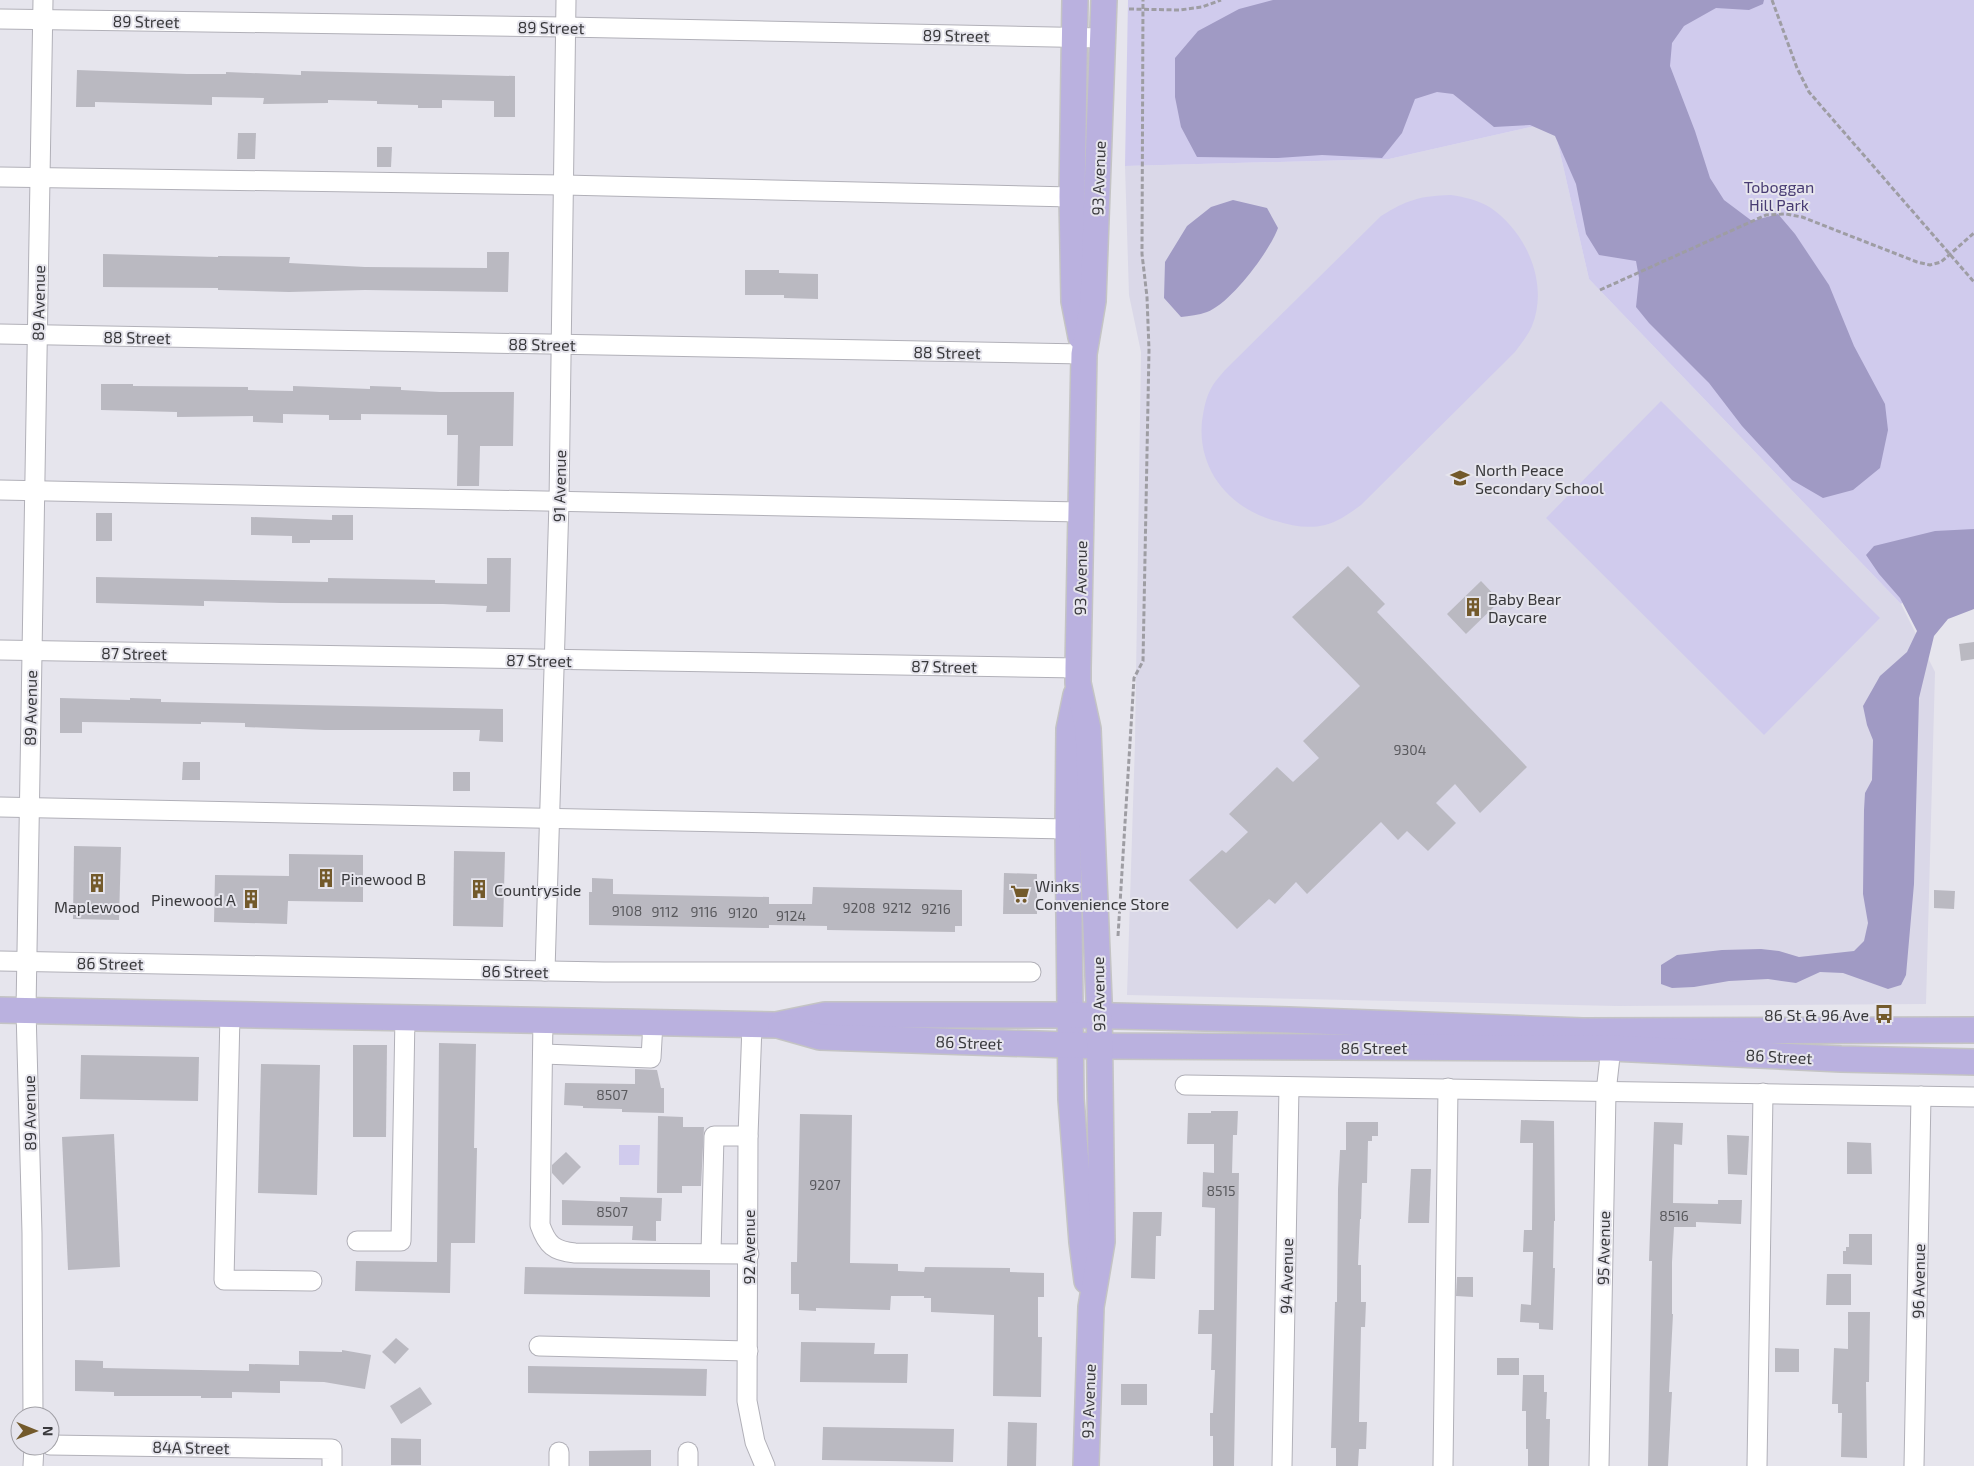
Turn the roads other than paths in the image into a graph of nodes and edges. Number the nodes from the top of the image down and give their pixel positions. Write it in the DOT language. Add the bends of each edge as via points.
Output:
graph roads {
  1 [pos="43,0"];
  2 [pos="566,0"];
  3 [pos="1075,0"];
  4 [pos="1104,0"];
  5 [pos="0,19"];
  6 [pos="43,20"];
  7 [pos="565,27"];
  8 [pos="1074,37"];
  9 [pos="1103,38"];
  10 [pos="0,177"];
  11 [pos="39,178"];
  12 [pos="564,185"];
  13 [pos="1072,197"];
  14 [pos="0,334"];
  15 [pos="37,335"];
  16 [pos="561,344"];
  17 [pos="1084,354"];
  18 [pos="0,490"];
  19 [pos="35,491"];
  20 [pos="559,502"];
  21 [pos="1081,512"];
  22 [pos="0,650"];
  23 [pos="31,651"];
  24 [pos="554,660"];
  25 [pos="1078,675"];
  26 [pos="0,807"];
  27 [pos="29,807"];
  28 [pos="550,818"];
  29 [pos="1068,829"];
  30 [pos="0,961"];
  31 [pos="26,962"];
  32 [pos="545,971"];
  33 [pos="1031,972"];
  34 [pos="0,1010"];
  35 [pos="26,1010"];
  36 [pos="230,1014"];
  37 [pos="405,1016"];
  38 [pos="1070,1016"];
  39 [pos="1098,1016"];
  40 [pos="543,1019"];
  41 [pos="653,1022"];
  42 [pos="764,1025"];
  43 [pos="1974,1030"];
  44 [pos="1614,1040"];
  45 [pos="1071,1045"];
  46 [pos="1098,1046"];
  47 [pos="543,1054"];
  48 [pos="1974,1062"];
  49 [pos="1185,1085"];
  50 [pos="1289,1087"];
  51 [pos="1448,1088"];
  52 [pos="1606,1092"];
  53 [pos="1763,1093"];
  54 [pos="1921,1096"];
  55 [pos="1974,1097"];
  56 [pos="748,1136"];
  57 [pos="357,1241"];
  58 [pos="711,1253"];
  59 [pos="749,1254"];
  60 [pos="312,1281"];
  61 [pos="1091,1307"];
  62 [pos="539,1346"];
  63 [pos="748,1351"];
  64 [pos="33,1406"];
  65 [pos="60,1445"];
  66 [pos="332,1457"];
  67 [pos="765,1466"];
  68 [pos="1086,1466"];
  69 [pos="1282,1466"];
  70 [pos="1443,1466"];
  71 [pos="1599,1466"];
  72 [pos="1757,1466"];
  73 [pos="1914,1466"];
  1 -- 6 [label="street, 89 Avenue"];
  2 -- 7 [label="street, 91 Avenue"];
  3 -- 8 [label="main road, 93 Avenue"];
  4 -- 9 [label="main road, 93 Avenue"];
  5 -- 6 [label="street, 89 Street"];
  6 -- 7 [label="street, 89 Street"];
  6 -- 11 [label="street, 89 Avenue"];
  7 -- 8 [label="street, 89 Street"];
  7 -- 12 [label="street, 91 Avenue"];
  8 -- 9 [label="street, 89 Street"];
  8 -- 13 [label="main road, 93 Avenue"];
  9 -- 17 [label="main road, 93 Avenue" via="1093,300"];
  10 -- 11 [label="street"];
  11 -- 12 [label="street"];
  11 -- 15 [label="street, 89 Avenue"];
  12 -- 13 [label="street"];
  12 -- 16 [label="street, 91 Avenue"];
  13 -- 17 [label="main road, 93 Avenue" via="1074,301"];
  14 -- 15 [label="street, 88 Street"];
  15 -- 16 [label="street, 88 Street"];
  15 -- 19 [label="street, 89 Avenue"];
  16 -- 17 [label="street, 88 Street"];
  16 -- 20 [label="street, 91 Avenue"];
  17 -- 21 [label="main road, 93 Avenue"];
  18 -- 19 [label="street"];
  19 -- 20 [label="street"];
  19 -- 23 [label="street, 89 Avenue"];
  20 -- 21 [label="street"];
  20 -- 24 [label="street, 91 Avenue"];
  21 -- 25 [label="main road, 93 Avenue"];
  22 -- 23 [label="street, 87 Street"];
  23 -- 24 [label="street, 87 Street"];
  23 -- 27 [label="street, 89 Avenue"];
  24 -- 25 [label="street, 87 Street"];
  24 -- 28 [label="street, 91 Avenue"];
  25 -- 29 [label="main road, 93 Avenue" via="1069,729"];
  25 -- 39 [label="main road, 93 Avenue" via="1088,729"];
  26 -- 27 [label="street"];
  27 -- 28 [label="street"];
  27 -- 31 [label="street, 89 Avenue"];
  28 -- 29 [label="street"];
  28 -- 32 [label="street, 91 Avenue"];
  29 -- 38 [label="main road, 93 Avenue"];
  30 -- 31 [label="street, 86 Street"];
  31 -- 32 [label="street, 86 Street"];
  31 -- 35 [label="street, 89 Avenue"];
  32 -- 33 [label="street, 86 Street"];
  34 -- 35 [label="main road, 86 Street"];
  35 -- 36 [label="main road, 86 Street"];
  35 -- 64 [label="street, 89 Avenue"];
  36 -- 37 [label="main road, 86 Street"];
  36 -- 60 [label="street" via="224,1280"];
  37 -- 40 [label="main road, 86 Street"];
  37 -- 57 [label="street" via="401,1241"];
  38 -- 39 [label="main road, 86 Street"];
  38 -- 42 [label="main road, 86 Street" via="825,1015"];
  38 -- 45 [label="main road, 93 Avenue"];
  39 -- 44 [label="main road, 86 Street" via="1280,1020"];
  39 -- 46 [label="main road, 93 Avenue"];
  40 -- 41 [label="main road, 86 Street"];
  40 -- 47 [label="street"];
  41 -- 42 [label="main road, 86 Street"];
  41 -- 47 [label="street" via="651,1058"];
  42 -- 45 [label="main road, 86 Street" via="820,1037"];
  42 -- 56 [label="street, 92 Avenue"];
  43 -- 44 [label="main road, 86 Street"];
  44 -- 46 [label="main road, 86 Street"];
  44 -- 48 [label="main road, 86 Street" via="1841,1059"];
  44 -- 52 [label="street, 95 Avenue"];
  45 -- 46 [label="main road, 86 Street"];
  45 -- 61 [label="main road, 93 Avenue" via="1073,1137"];
  46 -- 61 [label="main road, 93 Avenue" via="1102,1242"];
  47 -- 58 [label="street" via="540,1225 544,1238 561,1252"];
  49 -- 50 [label="street"];
  50 -- 51 [label="street"];
  50 -- 69 [label="street, 94 Avenue"];
  51 -- 52 [label="street"];
  51 -- 70 [label="street"];
  52 -- 53 [label="street"];
  52 -- 71 [label="street, 95 Avenue"];
  53 -- 54 [label="street"];
  53 -- 72 [label="street"];
  54 -- 55 [label="street"];
  54 -- 73 [label="street, 96 Avenue"];
  56 -- 58 [label="street" via="714,1136"];
  56 -- 59 [label="street, 92 Avenue"];
  58 -- 59 [label="street"];
  59 -- 63 [label="street, 92 Avenue"];
  61 -- 68 [label="main road, 93 Avenue"];
  62 -- 63 [label="street"];
  63 -- 67 [label="street, 92 Avenue" via="750,1423"];
  65 -- 66 [label="street, 84A Street"];
}
